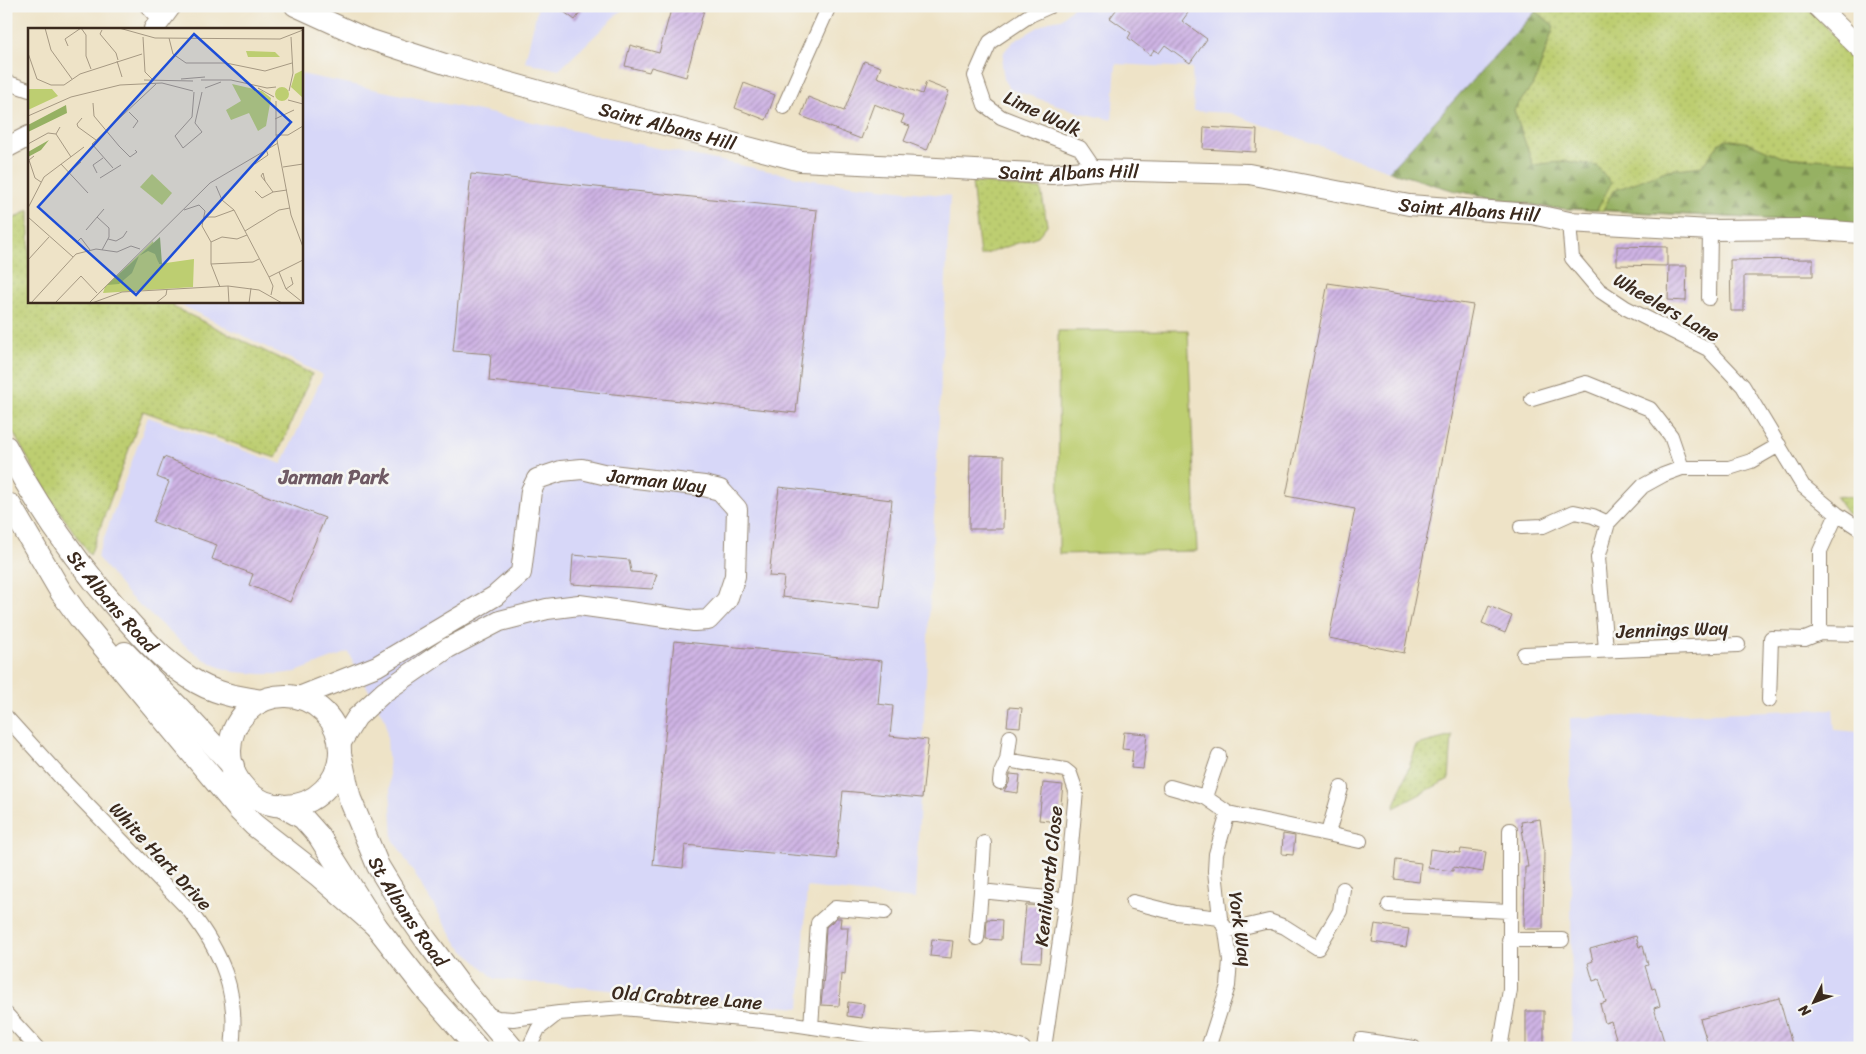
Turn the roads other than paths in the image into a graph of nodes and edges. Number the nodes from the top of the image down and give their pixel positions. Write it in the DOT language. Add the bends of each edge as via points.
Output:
graph roads {
  1 [pos="147,6"];
  2 [pos="295,6"];
  3 [pos="829,6"];
  4 [pos="1050,6"];
  5 [pos="1816,6"];
  6 [pos="1026,10"];
  7 [pos="162,19"];
  8 [pos="1860,48"];
  9 [pos="6,82"];
  10 [pos="28,90"];
  11 [pos="784,107"];
  12 [pos="28,137"];
  13 [pos="6,148"];
  14 [pos="1095,170"];
  15 [pos="1569,222"];
  16 [pos="1710,230"];
  17 [pos="1860,233"];
  18 [pos="1709,298"];
  19 [pos="1532,399"];
  20 [pos="1779,445"];
  21 [pos="6,447"];
  22 [pos="1682,468"];
  23 [pos="8,501"];
  24 [pos="1837,514"];
  25 [pos="1608,523"];
  26 [pos="1521,527"];
  27 [pos="1860,529"];
  28 [pos="1820,633"];
  29 [pos="1860,634"];
  30 [pos="1738,645"];
  31 [pos="1606,650"];
  32 [pos="1524,654"];
  33 [pos="298,697"];
  34 [pos="1769,700"];
  35 [pos="262,701"];
  36 [pos="6,717"];
  37 [pos="1010,738"];
  38 [pos="340,750"];
  39 [pos="1219,756"];
  40 [pos="1007,760"];
  41 [pos="233,766"];
  42 [pos="1000,782"];
  43 [pos="1170,787"];
  44 [pos="1341,788"];
  45 [pos="1206,796"];
  46 [pos="280,805"];
  47 [pos="1228,813"];
  48 [pos="1510,830"];
  49 [pos="1328,833"];
  50 [pos="1360,841"];
  51 [pos="984,843"];
  52 [pos="1343,889"];
  53 [pos="982,892"];
  54 [pos="1066,900"];
  55 [pos="1133,902"];
  56 [pos="1389,905"];
  57 [pos="1508,911"];
  58 [pos="885,912"];
  59 [pos="1220,918"];
  60 [pos="376,926"];
  61 [pos="1226,931"];
  62 [pos="976,938"];
  63 [pos="1509,940"];
  64 [pos="1562,940"];
  65 [pos="480,1011"];
  66 [pos="559,1012"];
  67 [pos="6,1014"];
  68 [pos="811,1027"];
  69 [pos="1361,1040"];
  70 [pos="37,1048"];
  71 [pos="232,1048"];
  72 [pos="477,1048"];
  73 [pos="512,1048"];
  74 [pos="529,1048"];
  75 [pos="1024,1048"];
  76 [pos="1044,1048"];
  77 [pos="1208,1048"];
  78 [pos="1414,1048"];
  79 [pos="1500,1048"];
  1 -- 7 [label="street"];
  2 -- 14 [label="street, Saint Albans Hill" via="365,38 451,66 801,161 1052,174"];
  3 -- 11 [label="street"];
  4 -- 6 [label="street, Lime Walk"];
  5 -- 8 [label="street"];
  6 -- 14 [label="street, Lime Walk" via="990,42 976,76 985,105 1002,117 1080,148"];
  9 -- 10 [label="street"];
  12 -- 13 [label="street"];
  14 -- 15 [label="street, Saint Albans Hill" via="1249,174 1409,205 1532,214"];
  15 -- 16 [label="street, Saint Albans Hill"];
  15 -- 20 [label="street, Wheelers Lane" via="1572,258 1600,290 1626,308 1708,349 1743,386"];
  16 -- 17 [label="street, Saint Albans Hill" via="1804,229"];
  16 -- 18 [label="street"];
  19 -- 22 [label="street" via="1586,383 1650,409 1671,436"];
  20 -- 22 [label="street, Jennings Way" via="1751,461 1729,468"];
  20 -- 24 [label="street, Wheelers Lane" via="1803,486"];
  21 -- 35 [label="main road, St Albans Road" via="57,533 103,592 163,657 210,689"];
  22 -- 25 [label="street, Jennings Way" via="1643,486"];
  23 -- 41 [label="main road, St Albans Road" via="71,592"];
  23 -- 60 [label="main road" via="82,621 240,811"];
  24 -- 27 [label="street, Wheelers Lane"];
  24 -- 28 [label="street" via="1820,551"];
  25 -- 26 [label="street" via="1574,512 1543,526"];
  25 -- 31 [label="street, Jennings Way" via="1598,558"];
  28 -- 29 [label="street"];
  28 -- 34 [label="street" via="1804,639 1771,638"];
  30 -- 31 [label="street, Jennings Way"];
  31 -- 32 [label="street, Jennings Way"];
  33 -- 35 [label="main road" via="280,696"];
  33 -- 38 [label="main road" via="327,714 336,728"];
  33 -- 38 [label="street, Jarman Way" via="377,666 495,596 521,574 531,491 537,479 561,470 582,469 704,486 720,490 737,509 735,576 727,600 708,620 694,621 579,605 500,621 448,648 384,692 357,717"];
  35 -- 41 [label="main road" via="249,709 232,736"];
  36 -- 71 [label="street, White Hart Drive" via="64,782 188,909 213,943 231,987"];
  37 -- 40 [label="street"];
  38 -- 46 [label="main road" via="336,772 327,787 314,798 298,804"];
  38 -- 65 [label="main road, St Albans Road" via="350,799 378,866 426,940"];
  39 -- 45 [label="street"];
  40 -- 42 [label="street" via="1000,773"];
  40 -- 54 [label="street, Kenilworth Close" via="1065,770 1070,774 1076,791"];
  41 -- 46 [label="main road" via="246,789 262,800"];
  43 -- 45 [label="street"];
  44 -- 49 [label="street"];
  45 -- 47 [label="street"];
  46 -- 60 [label="main road, St Albans Road" via="303,818 319,836"];
  47 -- 49 [label="street"];
  47 -- 59 [label="street, York Way" via="1216,854"];
  48 -- 57 [label="street"];
  49 -- 50 [label="street"];
  51 -- 53 [label="street"];
  52 -- 61 [label="street" via="1340,911 1318,948 1269,921"];
  53 -- 54 [label="street"];
  53 -- 62 [label="street"];
  54 -- 76 [label="street, Kenilworth Close"];
  55 -- 59 [label="street" via="1176,913"];
  56 -- 57 [label="street"];
  57 -- 63 [label="street"];
  58 -- 68 [label="street" via="835,908 818,923"];
  59 -- 61 [label="street, York Way"];
  60 -- 72 [label="main road, St Albans Road"];
  61 -- 77 [label="street, York Way" via="1230,960 1228,986"];
  63 -- 64 [label="street"];
  63 -- 79 [label="street" via="1510,990"];
  65 -- 66 [label="street, Old Crabtree Lane" via="490,1016 513,1019"];
  65 -- 73 [label="main road, St Albans Road"];
  66 -- 68 [label="street, Old Crabtree Lane" via="623,1008"];
  66 -- 74 [label="street" via="538,1029"];
  67 -- 70 [label="street"];
  68 -- 75 [label="street, Old Crabtree Lane" via="920,1040 991,1039"];
  69 -- 78 [label="street"];
}
